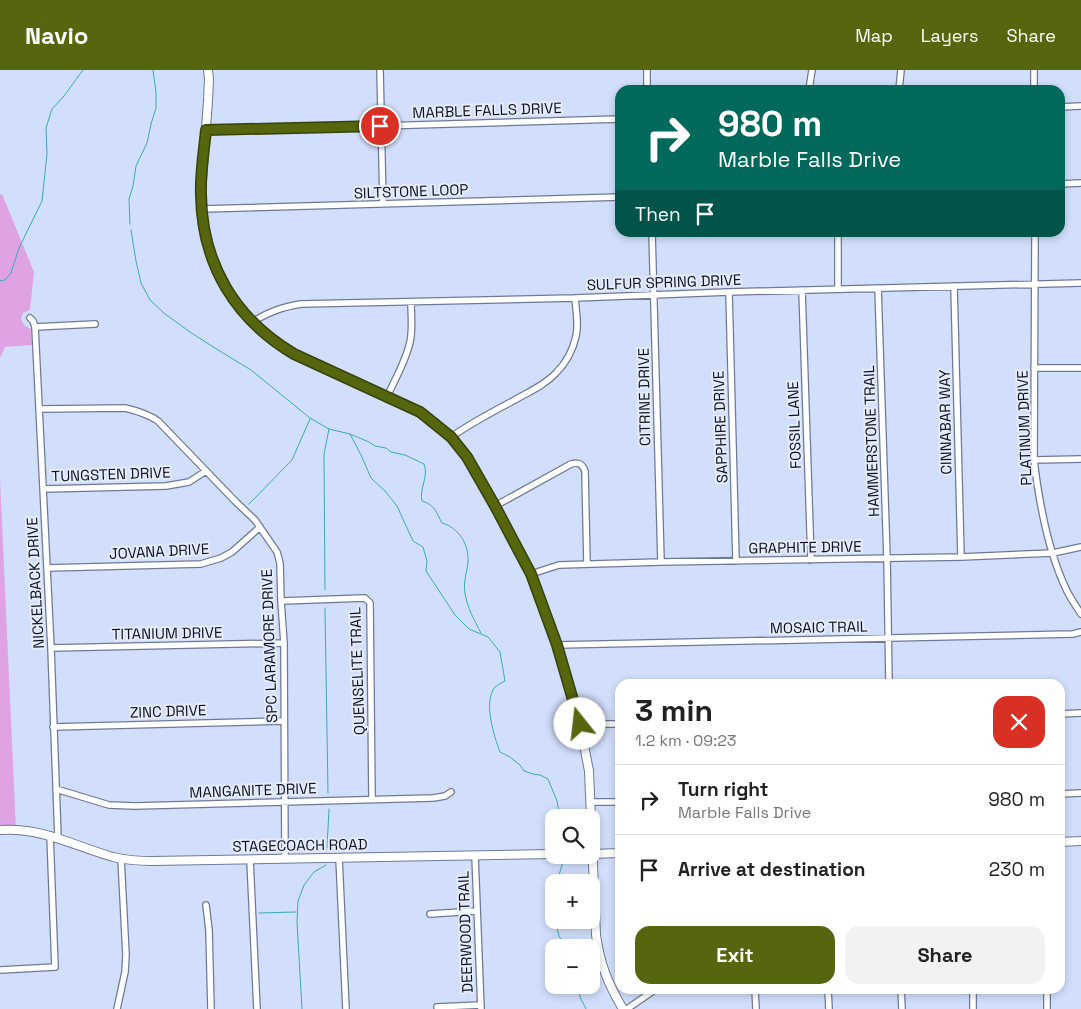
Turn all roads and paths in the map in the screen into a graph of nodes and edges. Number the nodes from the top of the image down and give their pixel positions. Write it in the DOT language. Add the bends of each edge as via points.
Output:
graph roads {
  1 [pos="208,70"];
  2 [pos="380,70"];
  3 [pos="647,70"];
  4 [pos="812,70"];
  5 [pos="901,70"];
  6 [pos="1034,70"];
  7 [pos="647,85"];
  8 [pos="810,85"];
  9 [pos="900,85"];
  10 [pos="1034,85"];
  11 [pos="1081,106"];
  12 [pos="1065,107"];
  13 [pos="615,119"];
  14 [pos="380,126"];
  15 [pos="206,130"];
  16 [pos="1081,183"];
  17 [pos="1065,184"];
  18 [pos="615,197"];
  19 [pos="383,204"];
  20 [pos="202,209"];
  21 [pos="652,237"];
  22 [pos="838,237"];
  23 [pos="1034,237"];
  24 [pos="1081,283"];
  25 [pos="1034,284"];
  26 [pos="954,286"];
  27 [pos="878,288"];
  28 [pos="802,290"];
  29 [pos="838,290"];
  30 [pos="729,292"];
  31 [pos="654,295"];
  32 [pos="575,298"];
  33 [pos="411,302"];
  34 [pos="30,318"];
  35 [pos="252,322"];
  36 [pos="96,324"];
  37 [pos="35,326"];
  38 [pos="1034,368"];
  39 [pos="1081,368"];
  40 [pos="387,397"];
  41 [pos="39,409"];
  42 [pos="451,437"];
  43 [pos="1081,459"];
  44 [pos="1034,460"];
  45 [pos="206,471"];
  46 [pos="43,489"];
  47 [pos="495,506"];
  48 [pos="260,527"];
  49 [pos="1081,547"];
  50 [pos="1053,553"];
  51 [pos="961,557"];
  52 [pos="887,558"];
  53 [pos="811,560"];
  54 [pos="736,561"];
  55 [pos="661,562"];
  56 [pos="587,564"];
  57 [pos="47,568"];
  58 [pos="531,574"];
  59 [pos="281,601"];
  60 [pos="1081,614"];
  61 [pos="1081,632"];
  62 [pos="888,638"];
  63 [pos="284,643"];
  64 [pos="557,645"];
  65 [pos="51,648"];
  66 [pos="890,679"];
  67 [pos="1081,713"];
  68 [pos="1065,714"];
  69 [pos="284,721"];
  70 [pos="580,724"];
  71 [pos="615,724"];
  72 [pos="53,727"];
  73 [pos="56,789"];
  74 [pos="451,792"];
  75 [pos="1081,793"];
  76 [pos="1065,794"];
  77 [pos="372,799"];
  78 [pos="285,802"];
  79 [pos="591,802"];
  80 [pos="615,802"];
  81 [pos="591,809"];
  82 [pos="0,830"];
  83 [pos="54,836"];
  84 [pos="1081,841"];
  85 [pos="1065,842"];
  86 [pos="615,853"];
  87 [pos="545,854"];
  88 [pos="600,854"];
  89 [pos="475,855"];
  90 [pos="121,858"];
  91 [pos="339,858"];
  92 [pos="285,859"];
  93 [pos="250,860"];
  94 [pos="592,864"];
  95 [pos="206,905"];
  96 [pos="476,911"];
  97 [pos="430,914"];
  98 [pos="0,970"];
  99 [pos="649,994"];
  100 [pos="755,994"];
  101 [pos="828,994"];
  102 [pos="901,994"];
  103 [pos="972,994"];
  104 [pos="1047,994"];
  105 [pos="437,1007"];
  106 [pos="481,1007"];
  107 [pos="117,1009"];
  108 [pos="211,1009"];
  109 [pos="258,1009"];
  110 [pos="346,1009"];
  111 [pos="623,1009"];
  112 [pos="627,1009"];
  113 [pos="756,1009"];
  114 [pos="829,1009"];
  115 [pos="902,1009"];
  116 [pos="973,1009"];
  117 [pos="1047,1009"];
  1 -- 15 [label="street"];
  2 -- 14 [label="street"];
  3 -- 7 [label="street"];
  4 -- 8 [label="street"];
  5 -- 9 [label="street"];
  6 -- 10 [label="street"];
  11 -- 12 [label="street"];
  13 -- 14 [label="street, MARBLE FALLS DRIVE"];
  14 -- 15 [label="street, MARBLE FALLS DRIVE"];
  14 -- 19 [label="street"];
  15 -- 20 [label="street"];
  16 -- 17 [label="street"];
  18 -- 19 [label="street, SILTSTONE LOOP"];
  19 -- 20 [label="street, SILTSTONE LOOP"];
  20 -- 35 [label="street" via="205,237 219,274 239,308"];
  21 -- 31 [label="street, CITRINE DRIVE"];
  22 -- 29 [label="street"];
  23 -- 25 [label="street, PLATINUM DRIVE"];
  24 -- 25 [label="street, SULFUR SPRING DRIVE"];
  25 -- 26 [label="street, SULFUR SPRING DRIVE"];
  25 -- 38 [label="street, PLATINUM DRIVE"];
  26 -- 27 [label="street, SULFUR SPRING DRIVE"];
  26 -- 51 [label="street, CINNABAR WAY"];
  27 -- 29 [label="street, SULFUR SPRING DRIVE"];
  27 -- 52 [label="street, HAMMERSTONE TRAIL"];
  28 -- 29 [label="street, SULFUR SPRING DRIVE"];
  28 -- 30 [label="street, SULFUR SPRING DRIVE"];
  28 -- 53 [label="street, FOSSIL LANE"];
  30 -- 31 [label="street, SULFUR SPRING DRIVE"];
  30 -- 54 [label="street, SAPPHIRE DRIVE"];
  31 -- 32 [label="street, SULFUR SPRING DRIVE"];
  31 -- 55 [label="street, CITRINE DRIVE"];
  32 -- 33 [label="street, SULFUR SPRING DRIVE"];
  32 -- 42 [label="street" via="576,336 572,351 556,374"];
  33 -- 35 [label="street, SULFUR SPRING DRIVE" via="301,304 283,307"];
  33 -- 40 [label="street" via="410,342"];
  34 -- 37 [label="street, NICKELBACK DRIVE"];
  35 -- 40 [label="street" via="294,354"];
  36 -- 37 [label="street"];
  37 -- 41 [label="street, NICKELBACK DRIVE"];
  38 -- 39 [label="street"];
  38 -- 44 [label="street, PLATINUM DRIVE"];
  40 -- 42 [label="street" via="420,412"];
  41 -- 45 [label="street, SPC LARAMORE DRIVE" via="119,407 139,411 158,421"];
  41 -- 46 [label="street, NICKELBACK DRIVE"];
  42 -- 47 [label="street" via="467,457"];
  43 -- 44 [label="street"];
  44 -- 50 [label="street, PLATINUM DRIVE" via="1038,496"];
  45 -- 46 [label="street, TUNGSTEN DRIVE" via="189,482 166,486"];
  45 -- 48 [label="street, SPC LARAMORE DRIVE"];
  46 -- 57 [label="street, NICKELBACK DRIVE"];
  47 -- 56 [label="street" via="570,464 581,464 585,471"];
  47 -- 58 [label="street"];
  48 -- 57 [label="street, JOVANA DRIVE" via="232,552 201,564"];
  48 -- 59 [label="street, SPC LARAMORE DRIVE" via="277,552"];
  49 -- 50 [label="street, GRAPHITE DRIVE"];
  50 -- 51 [label="street, GRAPHITE DRIVE"];
  50 -- 60 [label="street, PLATINUM DRIVE" via="1067,590"];
  51 -- 52 [label="street, GRAPHITE DRIVE"];
  52 -- 53 [label="street, GRAPHITE DRIVE"];
  52 -- 62 [label="street, HAMMERSTONE TRAIL"];
  53 -- 54 [label="street, GRAPHITE DRIVE"];
  54 -- 55 [label="street, GRAPHITE DRIVE"];
  55 -- 56 [label="street, GRAPHITE DRIVE"];
  56 -- 58 [label="street, GRAPHITE DRIVE" via="559,565"];
  57 -- 65 [label="street, NICKELBACK DRIVE"];
  58 -- 64 [label="street"];
  59 -- 63 [label="street, SPC LARAMORE DRIVE"];
  59 -- 77 [label="street, QUENSELITE TRAIL" via="365,598 370,603"];
  61 -- 62 [label="street, MOSAIC TRAIL"];
  62 -- 64 [label="street, MOSAIC TRAIL"];
  62 -- 66 [label="street, HAMMERSTONE TRAIL"];
  63 -- 65 [label="street, TITANIUM DRIVE"];
  63 -- 69 [label="street, SPC LARAMORE DRIVE"];
  64 -- 70 [label="street"];
  65 -- 72 [label="street, NICKELBACK DRIVE"];
  67 -- 68 [label="street"];
  69 -- 72 [label="street, ZINC DRIVE"];
  69 -- 78 [label="street, SPC LARAMORE DRIVE"];
  70 -- 71 [label="street"];
  70 -- 79 [label="street"];
  72 -- 73 [label="street, NICKELBACK DRIVE"];
  73 -- 78 [label="street, MANGANITE DRIVE" via="118,806"];
  73 -- 83 [label="street, NICKELBACK DRIVE"];
  74 -- 77 [label="street, MANGANITE DRIVE" via="433,798"];
  75 -- 76 [label="street"];
  77 -- 78 [label="street, MANGANITE DRIVE"];
  78 -- 92 [label="street, SPC LARAMORE DRIVE"];
  79 -- 80 [label="street"];
  79 -- 81 [label="street"];
  82 -- 83 [label="street, STAGECOACH ROAD"];
  83 -- 90 [label="street, STAGECOACH ROAD"];
  83 -- 98 [label="street, NICKELBACK DRIVE" via="55,966"];
  84 -- 85 [label="street"];
  86 -- 88 [label="street"];
  87 -- 89 [label="street, STAGECOACH ROAD"];
  89 -- 91 [label="street, STAGECOACH ROAD"];
  89 -- 96 [label="street, DEERWOOD TRAIL"];
  90 -- 93 [label="street, STAGECOACH ROAD" via="152,861"];
  90 -- 107 [label="street" via="126,955"];
  91 -- 92 [label="street, STAGECOACH ROAD"];
  91 -- 110 [label="street"];
  92 -- 93 [label="street, STAGECOACH ROAD"];
  93 -- 109 [label="street"];
  94 -- 111 [label="street" via="598,951 606,978"];
  95 -- 108 [label="street"];
  96 -- 97 [label="street"];
  96 -- 106 [label="street, DEERWOOD TRAIL"];
  99 -- 112 [label="street"];
  100 -- 113 [label="street"];
  101 -- 114 [label="street"];
  102 -- 115 [label="street"];
  103 -- 116 [label="street"];
  104 -- 117 [label="street"];
  105 -- 106 [label="street"];
}
